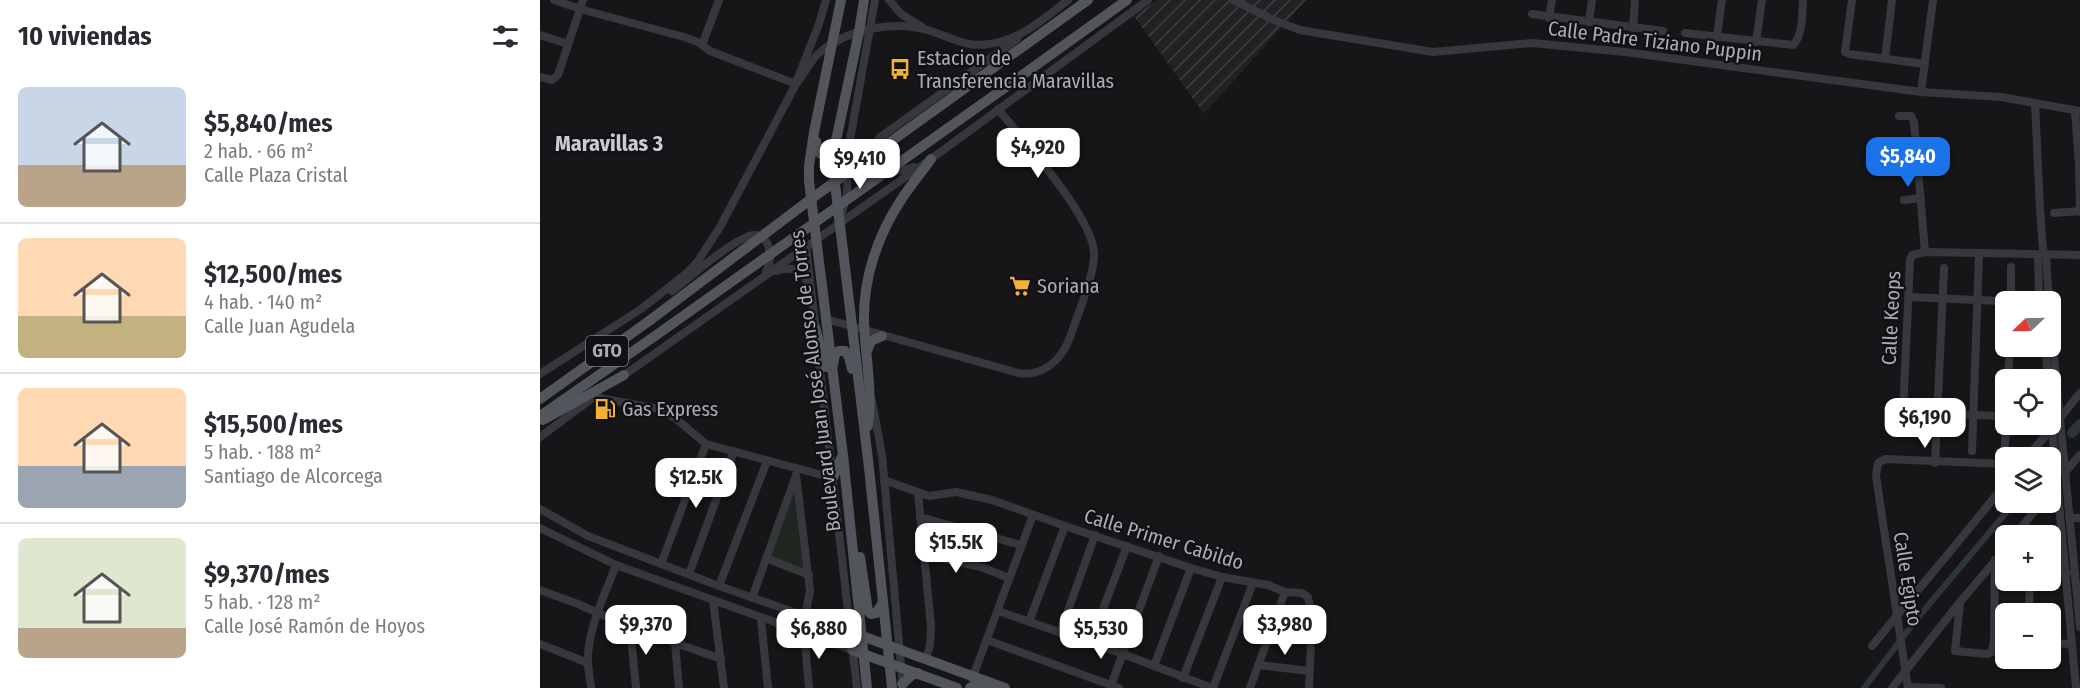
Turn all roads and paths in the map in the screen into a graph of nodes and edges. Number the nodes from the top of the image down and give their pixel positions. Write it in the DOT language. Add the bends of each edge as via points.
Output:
graph roads {
  1 [pos="554,0"];
  2 [pos="583,0"];
  3 [pos="719,0"];
  4 [pos="826,0"];
  5 [pos="841,0"];
  6 [pos="864,0"];
  7 [pos="876,0"];
  8 [pos="889,0"];
  9 [pos="1068,0"];
  10 [pos="1088,0"];
  11 [pos="1127,0"];
  12 [pos="1148,0"];
  13 [pos="1233,0"];
  14 [pos="1552,0"];
  15 [pos="1592,0"];
  16 [pos="1635,0"];
  17 [pos="1722,0"];
  18 [pos="1762,0"];
  19 [pos="1803,0"];
  20 [pos="1852,0"];
  21 [pos="1892,0"];
  22 [pos="1933,0"];
  23 [pos="580,9"];
  24 [pos="1532,14"];
  25 [pos="1549,18"];
  26 [pos="1589,22"];
  27 [pos="1633,28"];
  28 [pos="871,29"];
  29 [pos="1031,29"];
  30 [pos="926,30"];
  31 [pos="1664,31"];
  32 [pos="859,32"];
  33 [pos="1685,33"];
  34 [pos="540,35"];
  35 [pos="1717,37"];
  36 [pos="1756,42"];
  37 [pos="568,44"];
  38 [pos="833,44"];
  39 [pos="702,45"];
  40 [pos="1885,59"];
  41 [pos="1925,64"];
  42 [pos="540,77"];
  43 [pos="796,84"];
  44 [pos="825,85"];
  45 [pos="1921,92"];
  46 [pos="2035,104"];
  47 [pos="998,109"];
  48 [pos="2077,111"];
  49 [pos="1899,116"];
  50 [pos="1917,146"];
  51 [pos="1899,147"];
  52 [pos="848,151"];
  53 [pos="833,157"];
  54 [pos="931,159"];
  55 [pos="2080,165"];
  56 [pos="1921,198"];
  57 [pos="1904,200"];
  58 [pos="2080,211"];
  59 [pos="2054,213"];
  60 [pos="840,222"];
  61 [pos="816,238"];
  62 [pos="806,246"];
  63 [pos="1925,252"];
  64 [pos="2042,253"];
  65 [pos="1979,254"];
  66 [pos="2080,255"];
  67 [pos="2011,267"];
  68 [pos="1944,268"];
  69 [pos="764,276"];
  70 [pos="2011,291"];
  71 [pos="2040,291"];
  72 [pos="2047,291"];
  73 [pos="811,292"];
  74 [pos="1909,297"];
  75 [pos="1942,298"];
  76 [pos="1977,299"];
  77 [pos="1995,300"];
  78 [pos="641,309"];
  79 [pos="826,319"];
  80 [pos="852,326"];
  81 [pos="815,327"];
  82 [pos="865,330"];
  83 [pos="882,336"];
  84 [pos="867,354"];
  85 [pos="832,372"];
  86 [pos="540,374"];
  87 [pos="624,375"];
  88 [pos="565,381"];
  89 [pos="870,388"];
  90 [pos="540,390"];
  91 [pos="2080,393"];
  92 [pos="594,397"];
  93 [pos="835,398"];
  94 [pos="540,399"];
  95 [pos="1937,414"];
  96 [pos="1973,415"];
  97 [pos="540,416"];
  98 [pos="1995,416"];
  99 [pos="2061,417"];
  100 [pos="540,421"];
  101 [pos="863,422"];
  102 [pos="2047,435"];
  103 [pos="540,437"];
  104 [pos="865,441"];
  105 [pos="706,444"];
  106 [pos="2036,447"];
  107 [pos="734,452"];
  108 [pos="1972,452"];
  109 [pos="843,455"];
  110 [pos="2080,455"];
  111 [pos="767,461"];
  112 [pos="1935,463"];
  113 [pos="1995,464"];
  114 [pos="2066,471"];
  115 [pos="798,472"];
  116 [pos="2061,477"];
  117 [pos="833,478"];
  118 [pos="884,480"];
  119 [pos="918,493"];
  120 [pos="1995,497"];
  121 [pos="540,509"];
  122 [pos="2060,513"];
  123 [pos="1033,515"];
  124 [pos="920,517"];
  125 [pos="2070,518"];
  126 [pos="2080,518"];
  127 [pos="1065,526"];
  128 [pos="540,528"];
  129 [pos="850,532"];
  130 [pos="1095,535"];
  131 [pos="1022,545"];
  132 [pos="1127,546"];
  133 [pos="923,554"];
  134 [pos="1159,556"];
  135 [pos="766,558"];
  136 [pos="1995,560"];
  137 [pos="661,564"];
  138 [pos="616,565"];
  139 [pos="1191,568"];
  140 [pos="2061,573"];
  141 [pos="2067,573"];
  142 [pos="689,574"];
  143 [pos="809,576"];
  144 [pos="1222,577"];
  145 [pos="1009,578"];
  146 [pos="1253,583"];
  147 [pos="719,586"];
  148 [pos="540,590"];
  149 [pos="1285,592"];
  150 [pos="752,598"];
  151 [pos="713,600"];
  152 [pos="848,602"];
  153 [pos="1960,602"];
  154 [pos="882,604"];
  155 [pos="998,611"];
  156 [pos="598,613"];
  157 [pos="1897,615"];
  158 [pos="805,616"];
  159 [pos="761,618"];
  160 [pos="1029,622"];
  161 [pos="830,625"];
  162 [pos="630,627"];
  163 [pos="2080,627"];
  164 [pos="804,633"];
  165 [pos="1060,633"];
  166 [pos="856,634"];
  167 [pos="987,640"];
  168 [pos="1994,641"];
  169 [pos="675,643"];
  170 [pos="1090,643"];
  171 [pos="540,644"];
  172 [pos="2061,644"];
  173 [pos="2072,644"];
  174 [pos="887,646"];
  175 [pos="1872,646"];
  176 [pos="852,650"];
  177 [pos="899,651"];
  178 [pos="864,654"];
  179 [pos="1123,654"];
  180 [pos="721,659"];
  181 [pos="926,660"];
  182 [pos="588,663"];
  183 [pos="895,665"];
  184 [pos="1258,665"];
  185 [pos="1154,666"];
  186 [pos="1310,671"];
  187 [pos="1905,671"];
  188 [pos="920,674"];
  189 [pos="973,677"];
  190 [pos="1183,678"];
  191 [pos="899,687"];
  192 [pos="1113,687"];
  193 [pos="591,688"];
  194 [pos="636,688"];
  195 [pos="679,688"];
  196 [pos="724,688"];
  197 [pos="768,688"];
  198 [pos="809,688"];
  199 [pos="857,688"];
  200 [pos="867,688"];
  201 [pos="957,688"];
  202 [pos="968,688"];
  203 [pos="994,688"];
  204 [pos="1005,688"];
  205 [pos="1212,688"];
  206 [pos="1250,688"];
  207 [pos="1309,688"];
  208 [pos="1892,688"];
  209 [pos="1908,688"];
  210 [pos="1941,688"];
  211 [pos="2076,688"];
  1 -- 23 [label="street"];
  2 -- 23 [label="street"];
  3 -- 39 [label="street"];
  4 -- 43 [label="street"];
  5 -- 38 [label="main road, Boulevard Juan José Alonso de Torres"];
  6 -- 32 [label="main road, Boulevard Juan José Alonso de Torres"];
  7 -- 28 [label="street"];
  8 -- 30 [label="street" via="901,14"];
  9 -- 29 [label="street"];
  10 -- 88 [label="main road, GTO, bridge"];
  11 -- 97 [label="main road, GTO, bridge"];
  12 -- 47 [label="street"];
  13 -- 45 [label="street, Calle Padre Tiziano Puppin" via="1300,30 1424,51 1532,43"];
  14 -- 25 [label="street"];
  15 -- 26 [label="street"];
  16 -- 27 [label="street"];
  17 -- 35 [label="street"];
  18 -- 36 [label="street"];
  19 -- 36 [label="street" via="1795,44"];
  20 -- 40 [label="street" via="1845,52"];
  21 -- 40 [label="street"];
  22 -- 41 [label="street"];
  23 -- 37 [label="street"];
  23 -- 39 [label="street"];
  24 -- 25 [label="street"];
  25 -- 26 [label="street"];
  26 -- 27 [label="street"];
  27 -- 31 [label="street"];
  28 -- 30 [label="street"];
  28 -- 32 [label="street"];
  28 -- 52 [label="street"];
  29 -- 30 [label="street" via="998,43 973,45"];
  29 -- 54 [label="street" via="884,134 875,149 880,162 891,170 907,170"];
  32 -- 38 [label="street"];
  32 -- 53 [label="main road, Boulevard Juan José Alonso de Torres"];
  33 -- 35 [label="street"];
  34 -- 37 [label="street"];
  35 -- 36 [label="street"];
  37 -- 42 [label="street" via="555,79"];
  38 -- 43 [label="street" via="817,56"];
  38 -- 44 [label="main road, Boulevard Juan José Alonso de Torres"];
  39 -- 43 [label="street"];
  40 -- 41 [label="street"];
  41 -- 45 [label="street"];
  43 -- 78 [label="street" via="707,249 687,273"];
  44 -- 53 [label="main road" via="815,145 821,155"];
  44 -- 61 [label="main road, Boulevard Juan José Alonso de Torres" via="809,166"];
  45 -- 46 [label="street, Calle Padre Tiziano Puppin" via="2001,97"];
  46 -- 48 [label="street, Calle Padre Tiziano Puppin"];
  46 -- 64 [label="street"];
  47 -- 54 [label="street"];
  47 -- 83 [label="street" via="1060,186 1093,242 1094,259 1068,342 1050,367 1026,374"];
  48 -- 55 [label="street"];
  49 -- 50 [label="street" via="1912,116"];
  50 -- 51 [label="street"];
  50 -- 56 [label="street"];
  52 -- 53 [label="main road"];
  52 -- 60 [label="street" via="847,194"];
  53 -- 60 [label="main road, Boulevard Juan José Alonso de Torres"];
  54 -- 60 [label="street"];
  54 -- 82 [label="main road" via="902,199 877,247 866,288"];
  55 -- 58 [label="street"];
  56 -- 57 [label="street"];
  56 -- 63 [label="street"];
  58 -- 59 [label="street"];
  60 -- 61 [label="street"];
  60 -- 80 [label="main road, Boulevard Juan José Alonso de Torres"];
  61 -- 62 [label="street"];
  61 -- 79 [label="main road, Boulevard Juan José Alonso de Torres"];
  62 -- 69 [label="street"];
  62 -- 73 [label="street"];
  63 -- 65 [label="street"];
  63 -- 74 [label="street, Calle Keops" via="1912,255 1910,260"];
  64 -- 65 [label="street"];
  64 -- 66 [label="street"];
  64 -- 71 [label="street"];
  64 -- 72 [label="street"];
  65 -- 76 [label="street"];
  67 -- 70 [label="street"];
  68 -- 75 [label="street"];
  69 -- 73 [label="street" via="796,269"];
  69 -- 78 [label="street" via="771,263 770,250 763,239 752,235"];
  69 -- 87 [label="street"];
  73 -- 81 [label="street"];
  74 -- 75 [label="street"];
  74 -- 95 [label="street, Calle Keops" via="1903,413"];
  75 -- 76 [label="street"];
  75 -- 95 [label="street"];
  76 -- 77 [label="street"];
  76 -- 96 [label="street"];
  78 -- 86 [label="street"];
  79 -- 80 [label="street"];
  79 -- 85 [label="main road, Boulevard Juan José Alonso de Torres"];
  80 -- 82 [label="street"];
  80 -- 101 [label="main road, Boulevard Juan José Alonso de Torres"];
  81 -- 93 [label="main road"];
  81 -- 117 [label="street"];
  82 -- 83 [label="street"];
  82 -- 84 [label="main road"];
  83 -- 84 [label="main road" via="871,341"];
  84 -- 89 [label="main road"];
  85 -- 93 [label="main road, Boulevard Juan José Alonso de Torres"];
  85 -- 101 [label="main road" via="835,354 844,351 850,361"];
  87 -- 92 [label="street"];
  87 -- 100 [label="main road"];
  88 -- 90 [label="main road"];
  88 -- 94 [label="main road, GTO"];
  89 -- 104 [label="main road"];
  89 -- 118 [label="street"];
  91 -- 99 [label="street"];
  92 -- 103 [label="street"];
  92 -- 105 [label="street" via="659,409"];
  93 -- 109 [label="main road, Boulevard Juan José Alonso de Torres"];
  95 -- 96 [label="street"];
  95 -- 112 [label="street"];
  96 -- 98 [label="street"];
  96 -- 108 [label="street"];
  99 -- 114 [label="street"];
  101 -- 104 [label="main road, Boulevard Juan José Alonso de Torres"];
  102 -- 106 [label="street"];
  104 -- 154 [label="main road, Boulevard Juan José Alonso de Torres"];
  105 -- 107 [label="street"];
  105 -- 137 [label="street"];
  107 -- 111 [label="street"];
  107 -- 142 [label="street"];
  109 -- 117 [label="main road"];
  109 -- 129 [label="main road, Boulevard Juan José Alonso de Torres"];
  110 -- 114 [label="street"];
  111 -- 115 [label="street"];
  111 -- 147 [label="street"];
  112 -- 113 [label="street"];
  112 -- 157 [label="street, Calle Egipto" via="1878,463 1876,475"];
  114 -- 116 [label="street"];
  114 -- 125 [label="street"];
  115 -- 117 [label="street"];
  115 -- 135 [label="street"];
  115 -- 143 [label="street"];
  117 -- 152 [label="street"];
  118 -- 119 [label="street, Calle Primer Cabildo"];
  118 -- 177 [label="street"];
  119 -- 123 [label="street, Calle Primer Cabildo" via="936,496 962,492"];
  119 -- 124 [label="street"];
  120 -- 157 [label="street"];
  121 -- 137 [label="street" via="588,536"];
  122 -- 141 [label="street"];
  123 -- 127 [label="street, Calle Primer Cabildo"];
  123 -- 131 [label="street"];
  124 -- 131 [label="street"];
  124 -- 133 [label="street"];
  125 -- 126 [label="street"];
  125 -- 163 [label="street"];
  127 -- 130 [label="street, Calle Primer Cabildo"];
  127 -- 160 [label="street"];
  128 -- 138 [label="street"];
  129 -- 154 [label="main road" via="860,553 868,611 876,613"];
  129 -- 166 [label="main road, Boulevard Juan José Alonso de Torres"];
  130 -- 132 [label="street, Calle Primer Cabildo"];
  130 -- 165 [label="street"];
  131 -- 145 [label="street"];
  132 -- 134 [label="street, Calle Primer Cabildo"];
  132 -- 170 [label="street"];
  133 -- 145 [label="street"];
  133 -- 181 [label="street" via="931,626"];
  134 -- 139 [label="street, Calle Primer Cabildo"];
  134 -- 179 [label="street"];
  135 -- 143 [label="street"];
  135 -- 150 [label="street"];
  136 -- 153 [label="street"];
  136 -- 168 [label="street"];
  137 -- 142 [label="street"];
  138 -- 151 [label="street"];
  138 -- 156 [label="street"];
  139 -- 144 [label="street, Calle Primer Cabildo"];
  139 -- 185 [label="street"];
  140 -- 141 [label="street"];
  141 -- 173 [label="street"];
  142 -- 147 [label="street"];
  143 -- 158 [label="street" via="810,600"];
  144 -- 146 [label="street, Calle Primer Cabildo"];
  144 -- 190 [label="street"];
  145 -- 155 [label="street"];
  146 -- 149 [label="street, Calle Primer Cabildo"];
  146 -- 205 [label="street"];
  147 -- 150 [label="street"];
  148 -- 156 [label="street"];
  149 -- 184 [label="street"];
  149 -- 186 [label="street, Calle Primer Cabildo" via="1308,597"];
  150 -- 158 [label="street"];
  151 -- 159 [label="street"];
  151 -- 180 [label="street"];
  152 -- 161 [label="street" via="845,620"];
  152 -- 166 [label="street"];
  153 -- 168 [label="street" via="1955,651 1988,654 1993,651"];
  153 -- 187 [label="street"];
  154 -- 174 [label="main road, Boulevard Juan José Alonso de Torres"];
  155 -- 160 [label="street"];
  155 -- 167 [label="street"];
  156 -- 162 [label="street"];
  156 -- 182 [label="street"];
  157 -- 175 [label="street"];
  157 -- 187 [label="street, Calle Egipto"];
  158 -- 161 [label="street"];
  159 -- 164 [label="street"];
  159 -- 197 [label="street"];
  160 -- 165 [label="street"];
  161 -- 166 [label="street"];
  162 -- 169 [label="street"];
  162 -- 194 [label="street"];
  164 -- 176 [label="street"];
  164 -- 198 [label="street"];
  165 -- 170 [label="street"];
  166 -- 174 [label="main road"];
  166 -- 176 [label="street"];
  166 -- 178 [label="main road, Boulevard Juan José Alonso de Torres"];
  167 -- 189 [label="street"];
  167 -- 192 [label="street"];
  169 -- 180 [label="street"];
  169 -- 195 [label="street"];
  170 -- 179 [label="street"];
  171 -- 182 [label="street"];
  172 -- 173 [label="street"];
  173 -- 211 [label="street"];
  174 -- 177 [label="main road"];
  174 -- 183 [label="main road, Boulevard Juan José Alonso de Torres"];
  176 -- 178 [label="main road"];
  176 -- 199 [label="street"];
  177 -- 181 [label="main road"];
  177 -- 183 [label="street"];
  178 -- 183 [label="main road"];
  178 -- 200 [label="main road, Boulevard Juan José Alonso de Torres"];
  179 -- 185 [label="street"];
  179 -- 192 [label="street"];
  180 -- 196 [label="street"];
  181 -- 189 [label="main road"];
  182 -- 193 [label="street"];
  183 -- 188 [label="main road"];
  183 -- 191 [label="main road, Boulevard Juan José Alonso de Torres"];
  184 -- 186 [label="street"];
  184 -- 206 [label="street"];
  185 -- 190 [label="street"];
  186 -- 207 [label="street"];
  187 -- 208 [label="street"];
  187 -- 209 [label="street, Calle Egipto"];
  188 -- 189 [label="main road" via="959,685"];
  188 -- 191 [label="main road" via="909,677"];
  188 -- 201 [label="main road"];
  189 -- 202 [label="street"];
  189 -- 204 [label="main road"];
  190 -- 205 [label="street"];
  202 -- 203 [label="main road" via="978,683"];
  209 -- 210 [label="street"];
}
